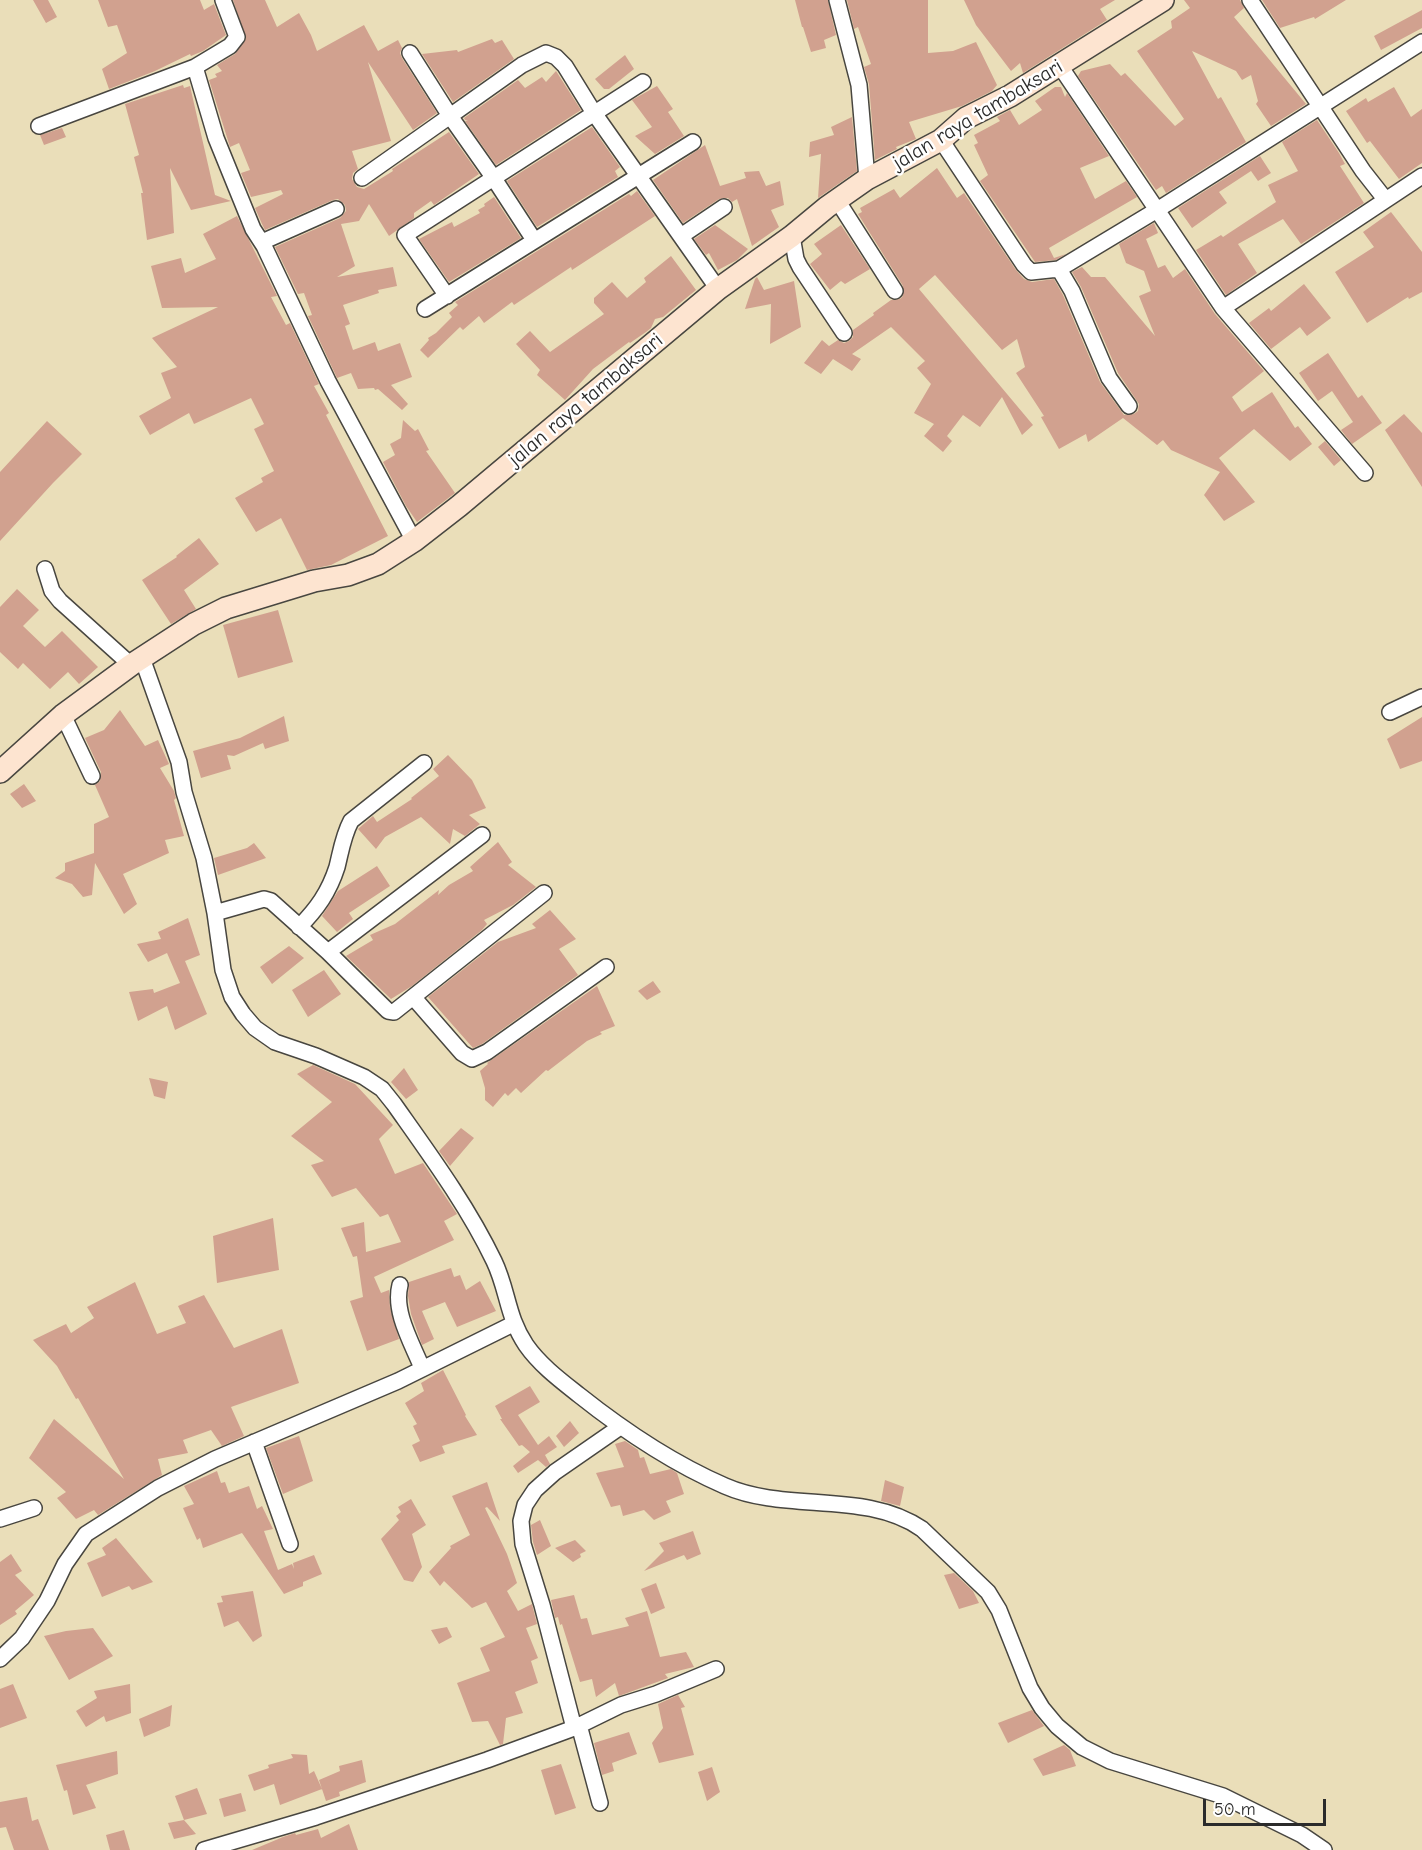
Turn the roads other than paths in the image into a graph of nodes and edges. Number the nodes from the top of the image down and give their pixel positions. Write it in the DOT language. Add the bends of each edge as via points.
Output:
graph roads {
  1 [pos="223,0"];
  2 [pos="837,0"];
  3 [pos="1162,0"];
  4 [pos="1250,0"];
  5 [pos="1422,42"];
  6 [pos="410,53"];
  7 [pos="1060,66"];
  8 [pos="195,67"];
  9 [pos="643,82"];
  10 [pos="1320,106"];
  11 [pos="594,113"];
  12 [pos="450,116"];
  13 [pos="39,126"];
  14 [pos="941,140"];
  15 [pos="693,142"];
  16 [pos="639,176"];
  17 [pos="1422,176"];
  18 [pos="493,177"];
  19 [pos="362,178"];
  20 [pos="867,179"];
  21 [pos="837,200"];
  22 [pos="1385,200"];
  23 [pos="724,207"];
  24 [pos="336,209"];
  25 [pos="1156,210"];
  26 [pos="681,236"];
  27 [pos="792,236"];
  28 [pos="534,240"];
  29 [pos="262,242"];
  30 [pos="1059,269"];
  31 [pos="718,289"];
  32 [pos="896,291"];
  33 [pos="447,296"];
  34 [pos="1223,308"];
  35 [pos="424,309"];
  36 [pos="844,333"];
  37 [pos="1129,406"];
  38 [pos="1365,473"];
  39 [pos="414,541"];
  40 [pos="45,569"];
  41 [pos="136,662"];
  42 [pos="1422,697"];
  43 [pos="1390,712"];
  44 [pos="63,715"];
  45 [pos="424,763"];
  46 [pos="0,772"];
  47 [pos="92,776"];
  48 [pos="482,835"];
  49 [pos="544,892"];
  50 [pos="215,913"];
  51 [pos="299,927"];
  52 [pos="328,952"];
  53 [pos="606,967"];
  54 [pos="414,998"];
  55 [pos="400,1285"];
  56 [pos="513,1324"];
  57 [pos="422,1368"];
  58 [pos="620,1427"];
  59 [pos="254,1442"];
  60 [pos="34,1508"];
  61 [pos="0,1519"];
  62 [pos="290,1544"];
  63 [pos="0,1659"];
  64 [pos="716,1669"];
  65 [pos="576,1727"];
  66 [pos="600,1803"];
  67 [pos="204,1850"];
  68 [pos="1324,1850"];
  1 -- 8 [label="street" via="237,37 230,46"];
  2 -- 20 [label="street" via="860,85"];
  3 -- 7 [label="street, jalan raya tambaksari"];
  4 -- 10 [label="street"];
  5 -- 10 [label="street"];
  6 -- 12 [label="street"];
  7 -- 14 [label="street, jalan raya tambaksari" via="966,118"];
  7 -- 25 [label="street"];
  8 -- 13 [label="street"];
  8 -- 29 [label="street" via="216,138"];
  9 -- 11 [label="street"];
  10 -- 22 [label="street"];
  10 -- 25 [label="street"];
  11 -- 12 [label="street" via="565,66 546,53 522,65"];
  11 -- 16 [label="street"];
  11 -- 18 [label="street"];
  12 -- 18 [label="street"];
  12 -- 19 [label="street"];
  14 -- 20 [label="street, jalan raya tambaksari"];
  14 -- 30 [label="street" via="1024,265 1031,272"];
  15 -- 16 [label="street"];
  16 -- 26 [label="street"];
  16 -- 28 [label="street"];
  17 -- 22 [label="street"];
  18 -- 28 [label="street"];
  18 -- 33 [label="street" via="405,235"];
  20 -- 21 [label="street, jalan raya tambaksari"];
  21 -- 27 [label="street, jalan raya tambaksari"];
  21 -- 32 [label="street"];
  22 -- 34 [label="street"];
  23 -- 26 [label="street"];
  24 -- 29 [label="street"];
  25 -- 30 [label="street"];
  25 -- 34 [label="street"];
  26 -- 31 [label="street"];
  27 -- 31 [label="street, jalan raya tambaksari"];
  27 -- 36 [label="street" via="800,267"];
  28 -- 33 [label="street"];
  29 -- 39 [label="street" via="328,381"];
  30 -- 37 [label="street" via="1109,378"];
  31 -- 39 [label="street, jalan raya tambaksari"];
  33 -- 35 [label="street"];
  34 -- 38 [label="street"];
  39 -- 41 [label="street, jalan raya tambaksari" via="378,564 348,575 314,581 226,608"];
  40 -- 41 [label="street" via="60,602"];
  41 -- 44 [label="street, jalan raya tambaksari"];
  41 -- 50 [label="street" via="179,762"];
  42 -- 43 [label="street"];
  44 -- 46 [label="street, jalan raya tambaksari"];
  44 -- 47 [label="street"];
  45 -- 51 [label="street" via="351,821 327,893"];
  48 -- 52 [label="street"];
  49 -- 54 [label="street"];
  50 -- 51 [label="street" via="264,899"];
  50 -- 56 [label="street" via="223,970 243,1014 275,1042 364,1077 388,1097 467,1210 495,1263"];
  51 -- 52 [label="street"];
  52 -- 54 [label="street" via="388,1011 394,1012"];
  53 -- 54 [label="street" via="472,1059 462,1053"];
  55 -- 57 [label="street" via="398,1303 403,1322"];
  56 -- 57 [label="street"];
  56 -- 58 [label="street" via="541,1364"];
  57 -- 59 [label="street"];
  58 -- 65 [label="street" via="535,1490 521,1521 523,1544"];
  58 -- 68 [label="street" via="689,1467 747,1494 866,1508 911,1521 988,1592 1042,1708 1082,1747 1110,1761 1223,1796"];
  59 -- 62 [label="street"];
  59 -- 63 [label="street" via="158,1488 86,1534 22,1638"];
  60 -- 61 [label="street"];
  64 -- 65 [label="street" via="656,1695 621,1705"];
  65 -- 66 [label="street"];
  65 -- 67 [label="street" via="380,1796"];
}
